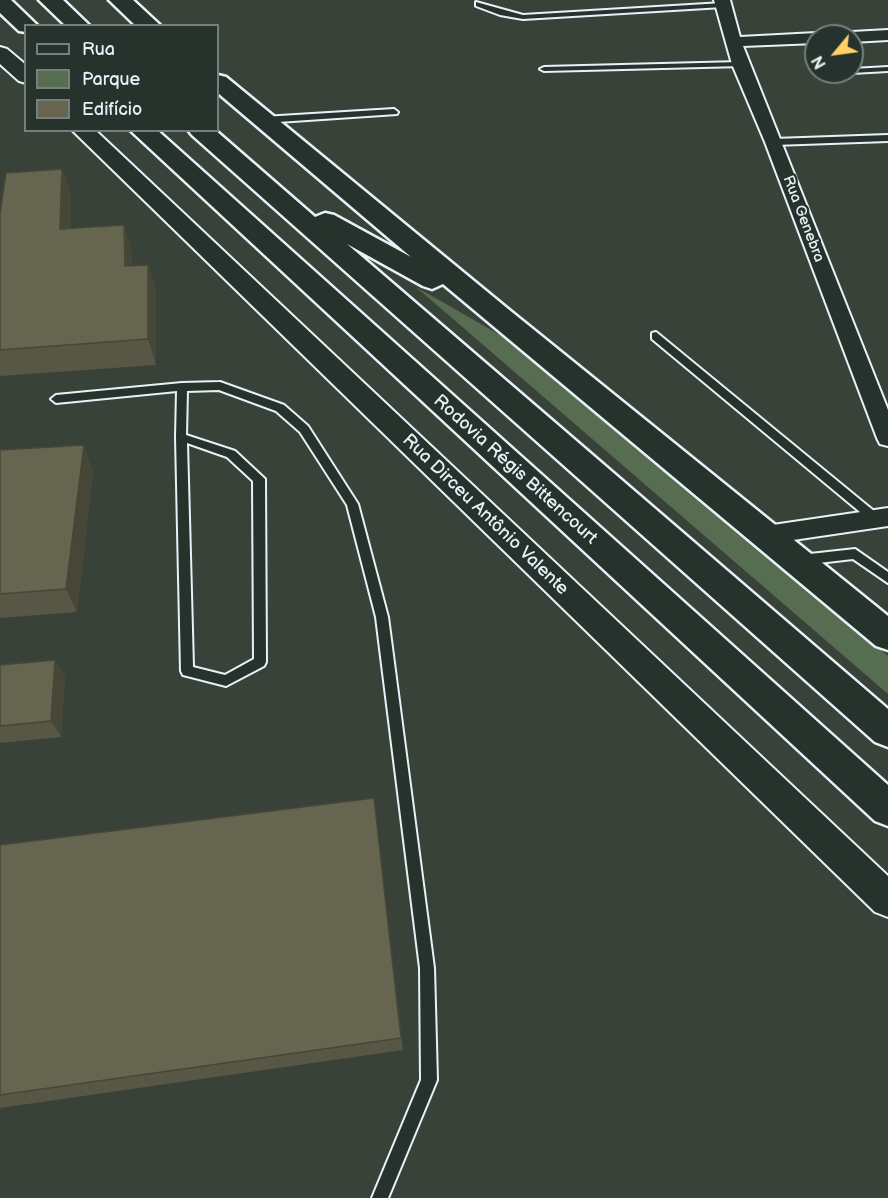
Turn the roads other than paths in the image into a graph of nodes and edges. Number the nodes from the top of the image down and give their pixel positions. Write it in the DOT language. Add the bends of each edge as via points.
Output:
graph roads {
  1 [pos="50,0"];
  2 [pos="120,0"];
  3 [pos="0,1"];
  4 [pos="723,3"];
  5 [pos="479,4"];
  6 [pos="25,24"];
  7 [pos="77,24"];
  8 [pos="148,24"];
  9 [pos="888,35"];
  10 [pos="864,36"];
  11 [pos="804,39"];
  12 [pos="735,42"];
  13 [pos="0,53"];
  14 [pos="740,64"];
  15 [pos="544,69"];
  16 [pos="888,69"];
  17 [pos="864,70"];
  18 [pos="24,75"];
  19 [pos="219,83"];
  20 [pos="394,112"];
  21 [pos="263,120"];
  22 [pos="84,132"];
  23 [pos="144,132"];
  24 [pos="202,132"];
  25 [pos="888,138"];
  26 [pos="774,142"];
  27 [pos="271,192"];
  28 [pos="498,316"];
  29 [pos="656,336"];
  30 [pos="182,387"];
  31 [pos="56,399"];
  32 [pos="181,437"];
  33 [pos="888,438"];
  34 [pos="882,518"];
  35 [pos="766,535"];
  36 [pos="797,561"];
  37 [pos="888,578"];
  38 [pos="888,636"];
  39 [pos="888,731"];
  40 [pos="888,810"];
  41 [pos="888,900"];
  42 [pos="381,1198"];
  1 -- 7 [label="highway"];
  2 -- 8 [label="highway"];
  3 -- 6 [label="highway"];
  4 -- 5 [label="lane" via="523,17"];
  4 -- 12 [label="street, Rua Genebra"];
  9 -- 10 [label="street"];
  11 -- 12 [label="street"];
  12 -- 14 [label="street, Rua Genebra"];
  13 -- 18 [label="street"];
  14 -- 15 [label="lane"];
  14 -- 26 [label="street, Rua Genebra"];
  16 -- 17 [label="lane"];
  19 -- 21 [label="highway"];
  20 -- 21 [label="lane"];
  21 -- 28 [label="highway"];
  22 -- 41 [label="street, Rua Dirceu Antônio Valente"];
  23 -- 40 [label="highway, Rodovia Régis Bittencourt"];
  24 -- 27 [label="highway"];
  25 -- 26 [label="lane"];
  26 -- 33 [label="street, Rua Genebra"];
  27 -- 28 [label="highway"];
  27 -- 39 [label="highway"];
  28 -- 35 [label="highway"];
  29 -- 34 [label="lane"];
  30 -- 31 [label="lane"];
  30 -- 32 [label="lane"];
  30 -- 42 [label="lane" via="220,386 280,408 304,429 352,504 382,617 427,968 429,1080"];
  32 -- 32 [label="lane" via="187,671 226,681 260,662 260,479 231,454"];
  34 -- 35 [label="street"];
  35 -- 36 [label="highway"];
  36 -- 37 [label="lane" via="855,554"];
  36 -- 38 [label="highway"];
}
